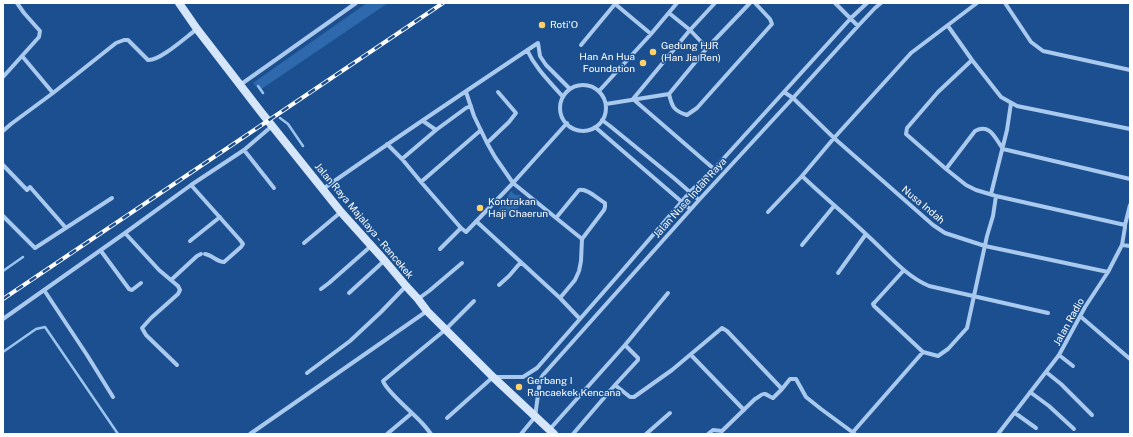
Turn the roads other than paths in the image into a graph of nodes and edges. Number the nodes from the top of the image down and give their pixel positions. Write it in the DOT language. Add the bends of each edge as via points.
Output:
graph roads {
  1 [pos="17,3"];
  2 [pos="179,3"];
  3 [pos="356,3"];
  4 [pos="677,3"];
  5 [pos="715,3"];
  6 [pos="750,3"];
  7 [pos="755,3"];
  8 [pos="835,3"];
  9 [pos="867,3"];
  10 [pos="881,3"];
  11 [pos="977,3"];
  12 [pos="1005,3"];
  13 [pos="615,4"];
  14 [pos="669,13"];
  15 [pos="850,18"];
  16 [pos="858,26"];
  17 [pos="948,26"];
  18 [pos="197,29"];
  19 [pos="690,30"];
  20 [pos="651,34"];
  21 [pos="581,45"];
  22 [pos="708,48"];
  23 [pos="527,50"];
  24 [pos="22,56"];
  25 [pos="972,60"];
  26 [pos="1130,70"];
  27 [pos="3,77"];
  28 [pos="239,85"];
  29 [pos="570,89"];
  30 [pos="598,90"];
  31 [pos="466,92"];
  32 [pos="498,92"];
  33 [pos="784,92"];
  34 [pos="53,93"];
  35 [pos="668,94"];
  36 [pos="563,97"];
  37 [pos="793,98"];
  38 [pos="633,99"];
  39 [pos="1011,103"];
  40 [pos="606,104"];
  41 [pos="471,106"];
  42 [pos="602,120"];
  43 [pos="423,121"];
  44 [pos="566,123"];
  45 [pos="272,126"];
  46 [pos="595,127"];
  47 [pos="1130,129"];
  48 [pos="436,130"];
  49 [pos="482,130"];
  50 [pos="3,131"];
  51 [pos="834,138"];
  52 [pos="487,142"];
  53 [pos="387,144"];
  54 [pos="1003,149"];
  55 [pos="244,150"];
  56 [pos="402,159"];
  57 [pos="3,165"];
  58 [pos="714,169"];
  59 [pos="946,169"];
  60 [pos="802,176"];
  61 [pos="1130,179"];
  62 [pos="421,182"];
  63 [pos="513,183"];
  64 [pos="191,185"];
  65 [pos="274,188"];
  66 [pos="323,189"];
  67 [pos="690,192"];
  68 [pos="991,194"];
  69 [pos="996,196"];
  70 [pos="112,198"];
  71 [pos="698,200"];
  72 [pos="682,203"];
  73 [pos="1130,205"];
  74 [pos="834,206"];
  75 [pos="690,209"];
  76 [pos="341,212"];
  77 [pos="768,212"];
  78 [pos="3,216"];
  79 [pos="220,217"];
  80 [pos="556,218"];
  81 [pos="476,221"];
  82 [pos="1125,225"];
  83 [pos="66,228"];
  84 [pos="461,228"];
  85 [pos="125,233"];
  86 [pos="866,234"];
  87 [pos="582,239"];
  88 [pos="190,241"];
  89 [pos="304,243"];
  90 [pos="802,244"];
  91 [pos="1122,245"];
  92 [pos="371,246"];
  93 [pos="986,246"];
  94 [pos="1130,246"];
  95 [pos="440,249"];
  96 [pos="101,250"];
  97 [pos="385,261"];
  98 [pos="521,262"];
  99 [pos="462,263"];
  100 [pos="904,270"];
  101 [pos="622,271"];
  102 [pos="1108,272"];
  103 [pos="838,273"];
  104 [pos="630,278"];
  105 [pos="171,280"];
  106 [pos="141,283"];
  107 [pos="499,285"];
  108 [pos="406,286"];
  109 [pos="321,289"];
  110 [pos="44,290"];
  111 [pos="349,293"];
  112 [pos="668,293"];
  113 [pos="974,296"];
  114 [pos="560,298"];
  115 [pos="418,299"];
  116 [pos="474,301"];
  117 [pos="427,311"];
  118 [pos="1048,313"];
  119 [pos="1080,316"];
  120 [pos="3,319"];
  121 [pos="580,319"];
  122 [pos="445,330"];
  123 [pos="625,344"];
  124 [pos="923,352"];
  125 [pos="691,355"];
  126 [pos="1059,355"];
  127 [pos="1130,359"];
  128 [pos="177,365"];
  129 [pos="1073,366"];
  130 [pos="1046,372"];
  131 [pos="307,373"];
  132 [pos="493,377"];
  133 [pos="615,385"];
  134 [pos="782,389"];
  135 [pos="1030,392"];
  136 [pos="113,397"];
  137 [pos="744,410"];
  138 [pos="412,413"];
  139 [pos="670,413"];
  140 [pos="1015,413"];
  141 [pos="1092,415"];
  142 [pos="535,417"];
  143 [pos="447,418"];
  144 [pos="1036,428"];
  145 [pos="1074,429"];
  146 [pos="552,432"];
  147 [pos="854,433"];
  148 [pos="250,434"];
  149 [pos="387,434"];
  150 [pos="432,434"];
  151 [pos="521,434"];
  152 [pos="573,434"];
  153 [pos="646,434"];
  154 [pos="708,434"];
  155 [pos="998,434"];
  1 -- 24 [label="street" via="40,31 39,37"];
  2 -- 18 [label="main road, Jalan Raya Majalaya - Rancekek"];
  3 -- 28 [label="street"];
  4 -- 14 [label="street"];
  5 -- 19 [label="street"];
  6 -- 22 [label="street"];
  7 -- 35 [label="street" via="772,24 697,108 687,115 677,112 670,103"];
  8 -- 15 [label="street"];
  9 -- 15 [label="street, Jalan Nusa Indah Raya"];
  10 -- 16 [label="street, Jalan Nusa Indah Raya"];
  11 -- 17 [label="street"];
  12 -- 26 [label="street" via="1031,42 1043,51"];
  13 -- 20 [label="street"];
  13 -- 21 [label="street"];
  14 -- 19 [label="street"];
  14 -- 20 [label="street"];
  15 -- 16 [label="street"];
  15 -- 33 [label="street, Jalan Nusa Indah Raya"];
  16 -- 37 [label="street, Jalan Nusa Indah Raya"];
  17 -- 25 [label="street"];
  17 -- 51 [label="street" via="911,53"];
  18 -- 28 [label="main road, Jalan Raya Majalaya - Rancekek"];
  18 -- 34 [label="street" via="153,60 148,60 128,40 116,43"];
  19 -- 22 [label="street"];
  19 -- 38 [label="street"];
  20 -- 30 [label="street"];
  22 -- 35 [label="street"];
  23 -- 29 [label="street" via="538,43 540,56 546,66"];
  23 -- 31 [label="street"];
  23 -- 36 [label="street" via="539,71"];
  24 -- 27 [label="street"];
  24 -- 34 [label="street"];
  25 -- 39 [label="street" via="1001,97"];
  25 -- 59 [label="street" via="938,92 907,129 906,134"];
  28 -- 45 [label="main road, Jalan Raya Majalaya - Rancekek"];
  29 -- 30 [label="street" via="584,85"];
  29 -- 36 [label="street"];
  30 -- 40 [label="street"];
  31 -- 41 [label="street"];
  31 -- 43 [label="street"];
  32 -- 52 [label="street" via="516,113"];
  33 -- 37 [label="street, Nusa Indah"];
  33 -- 58 [label="street, Jalan Nusa Indah Raya"];
  34 -- 50 [label="street"];
  35 -- 38 [label="street"];
  36 -- 44 [label="street" via="561,105"];
  37 -- 51 [label="street, Nusa Indah"];
  37 -- 71 [label="street, Jalan Nusa Indah Raya"];
  38 -- 40 [label="street"];
  38 -- 58 [label="street"];
  39 -- 47 [label="street"];
  39 -- 54 [label="street"];
  40 -- 42 [label="street"];
  41 -- 48 [label="street"];
  41 -- 49 [label="street"];
  42 -- 46 [label="street"];
  42 -- 67 [label="street"];
  43 -- 48 [label="street"];
  43 -- 53 [label="street"];
  44 -- 46 [label="street" via="578,130"];
  44 -- 63 [label="street"];
  45 -- 55 [label="street"];
  45 -- 66 [label="main road, Jalan Raya Majalaya - Rancekek"];
  46 -- 72 [label="street"];
  48 -- 56 [label="street"];
  49 -- 52 [label="street"];
  49 -- 62 [label="street"];
  51 -- 60 [label="street"];
  51 -- 93 [label="street, Nusa Indah" via="933,225 945,233"];
  52 -- 63 [label="street"];
  53 -- 56 [label="street"];
  53 -- 66 [label="street"];
  54 -- 59 [label="street" via="989,130 979,129"];
  54 -- 61 [label="street"];
  54 -- 68 [label="street"];
  55 -- 64 [label="street"];
  55 -- 65 [label="street"];
  56 -- 62 [label="street"];
  57 -- 83 [label="street" via="27,190 30,187"];
  58 -- 67 [label="street, Jalan Nusa Indah Raya"];
  59 -- 68 [label="street" via="966,185"];
  60 -- 74 [label="street"];
  60 -- 77 [label="street"];
  62 -- 84 [label="street"];
  63 -- 80 [label="street"];
  63 -- 81 [label="street"];
  64 -- 79 [label="street"];
  64 -- 85 [label="street"];
  66 -- 76 [label="main road, Jalan Raya Majalaya - Rancekek"];
  67 -- 71 [label="street"];
  67 -- 72 [label="street, Jalan Nusa Indah Raya"];
  68 -- 69 [label="street"];
  69 -- 82 [label="street"];
  69 -- 93 [label="street"];
  70 -- 83 [label="street"];
  71 -- 75 [label="street, Jalan Nusa Indah Raya"];
  72 -- 75 [label="street"];
  72 -- 101 [label="street, Jalan Nusa Indah Raya"];
  73 -- 82 [label="street, Jalan Radio"];
  74 -- 86 [label="street"];
  74 -- 90 [label="street"];
  75 -- 104 [label="street, Jalan Nusa Indah Raya"];
  76 -- 89 [label="street"];
  76 -- 92 [label="main road, Jalan Raya Majalaya - Rancekek"];
  78 -- 83 [label="street" via="35,248"];
  79 -- 88 [label="street"];
  79 -- 105 [label="street" via="243,244 241,247 222,262 203,254 197,256"];
  80 -- 87 [label="street"];
  80 -- 87 [label="street" via="582,189 605,203 604,210"];
  81 -- 84 [label="street" via="466,232"];
  81 -- 98 [label="street"];
  82 -- 91 [label="street, Jalan Radio"];
  84 -- 95 [label="street"];
  85 -- 96 [label="street"];
  85 -- 105 [label="street"];
  86 -- 100 [label="street"];
  86 -- 103 [label="street"];
  87 -- 114 [label="street" via="579,271"];
  91 -- 94 [label="street"];
  91 -- 102 [label="street, Jalan Radio"];
  92 -- 97 [label="main road, Jalan Raya Majalaya - Rancekek"];
  92 -- 109 [label="street"];
  93 -- 102 [label="street, Nusa Indah"];
  93 -- 113 [label="street"];
  96 -- 106 [label="street" via="129,289 132,290"];
  96 -- 110 [label="street"];
  97 -- 108 [label="main road, Jalan Raya Majalaya - Rancekek"];
  97 -- 111 [label="street"];
  98 -- 107 [label="street"];
  98 -- 114 [label="street"];
  99 -- 115 [label="street"];
  100 -- 113 [label="street" via="929,286"];
  100 -- 124 [label="street" via="873,304"];
  101 -- 104 [label="street"];
  101 -- 121 [label="street, Jalan Nusa Indah Raya"];
  102 -- 119 [label="street, Jalan Radio"];
  104 -- 142 [label="street, Jalan Nusa Indah Raya" via="540,380"];
  105 -- 128 [label="street" via="180,292 142,328"];
  108 -- 115 [label="main road, Jalan Raya Majalaya - Rancekek"];
  108 -- 131 [label="street" via="350,341"];
  110 -- 120 [label="street"];
  110 -- 136 [label="street"];
  112 -- 123 [label="street"];
  113 -- 118 [label="street"];
  113 -- 124 [label="street" via="967,328 948,350 938,356"];
  114 -- 121 [label="street"];
  115 -- 117 [label="main road, Jalan Raya Majalaya - Rancekek"];
  116 -- 122 [label="street"];
  117 -- 122 [label="main road, Jalan Raya Majalaya - Rancekek"];
  117 -- 148 [label="street"];
  119 -- 126 [label="street, Jalan Radio"];
  119 -- 127 [label="street"];
  121 -- 132 [label="street, Jalan Nusa Indah Raya" via="537,368 523,377"];
  122 -- 132 [label="main road, Jalan Raya Majalaya - Rancekek"];
  122 -- 138 [label="street" via="384,381"];
  123 -- 133 [label="street" via="638,358"];
  123 -- 146 [label="street"];
  124 -- 147 [label="street"];
  125 -- 133 [label="street" via="632,398"];
  125 -- 134 [label="street" via="723,328"];
  125 -- 137 [label="street"];
  126 -- 129 [label="street"];
  126 -- 130 [label="street, Jalan Radio"];
  130 -- 135 [label="street, Jalan Radio"];
  130 -- 141 [label="street"];
  132 -- 142 [label="main road, Jalan Raya Majalaya - Rancekek"];
  132 -- 143 [label="street"];
  133 -- 152 [label="street"];
  134 -- 137 [label="street" via="773,398 763,394"];
  134 -- 147 [label="street" via="790,379 796,379 806,397"];
  135 -- 140 [label="street, Jalan Radio"];
  135 -- 145 [label="street"];
  137 -- 154 [label="street" via="722,431 713,430"];
  138 -- 149 [label="street"];
  138 -- 150 [label="street"];
  139 -- 153 [label="street"];
  140 -- 144 [label="street"];
  140 -- 155 [label="street, Jalan Radio"];
  142 -- 146 [label="main road, Jalan Raya Majalaya - Rancekek"];
  142 -- 151 [label="street"];
}
